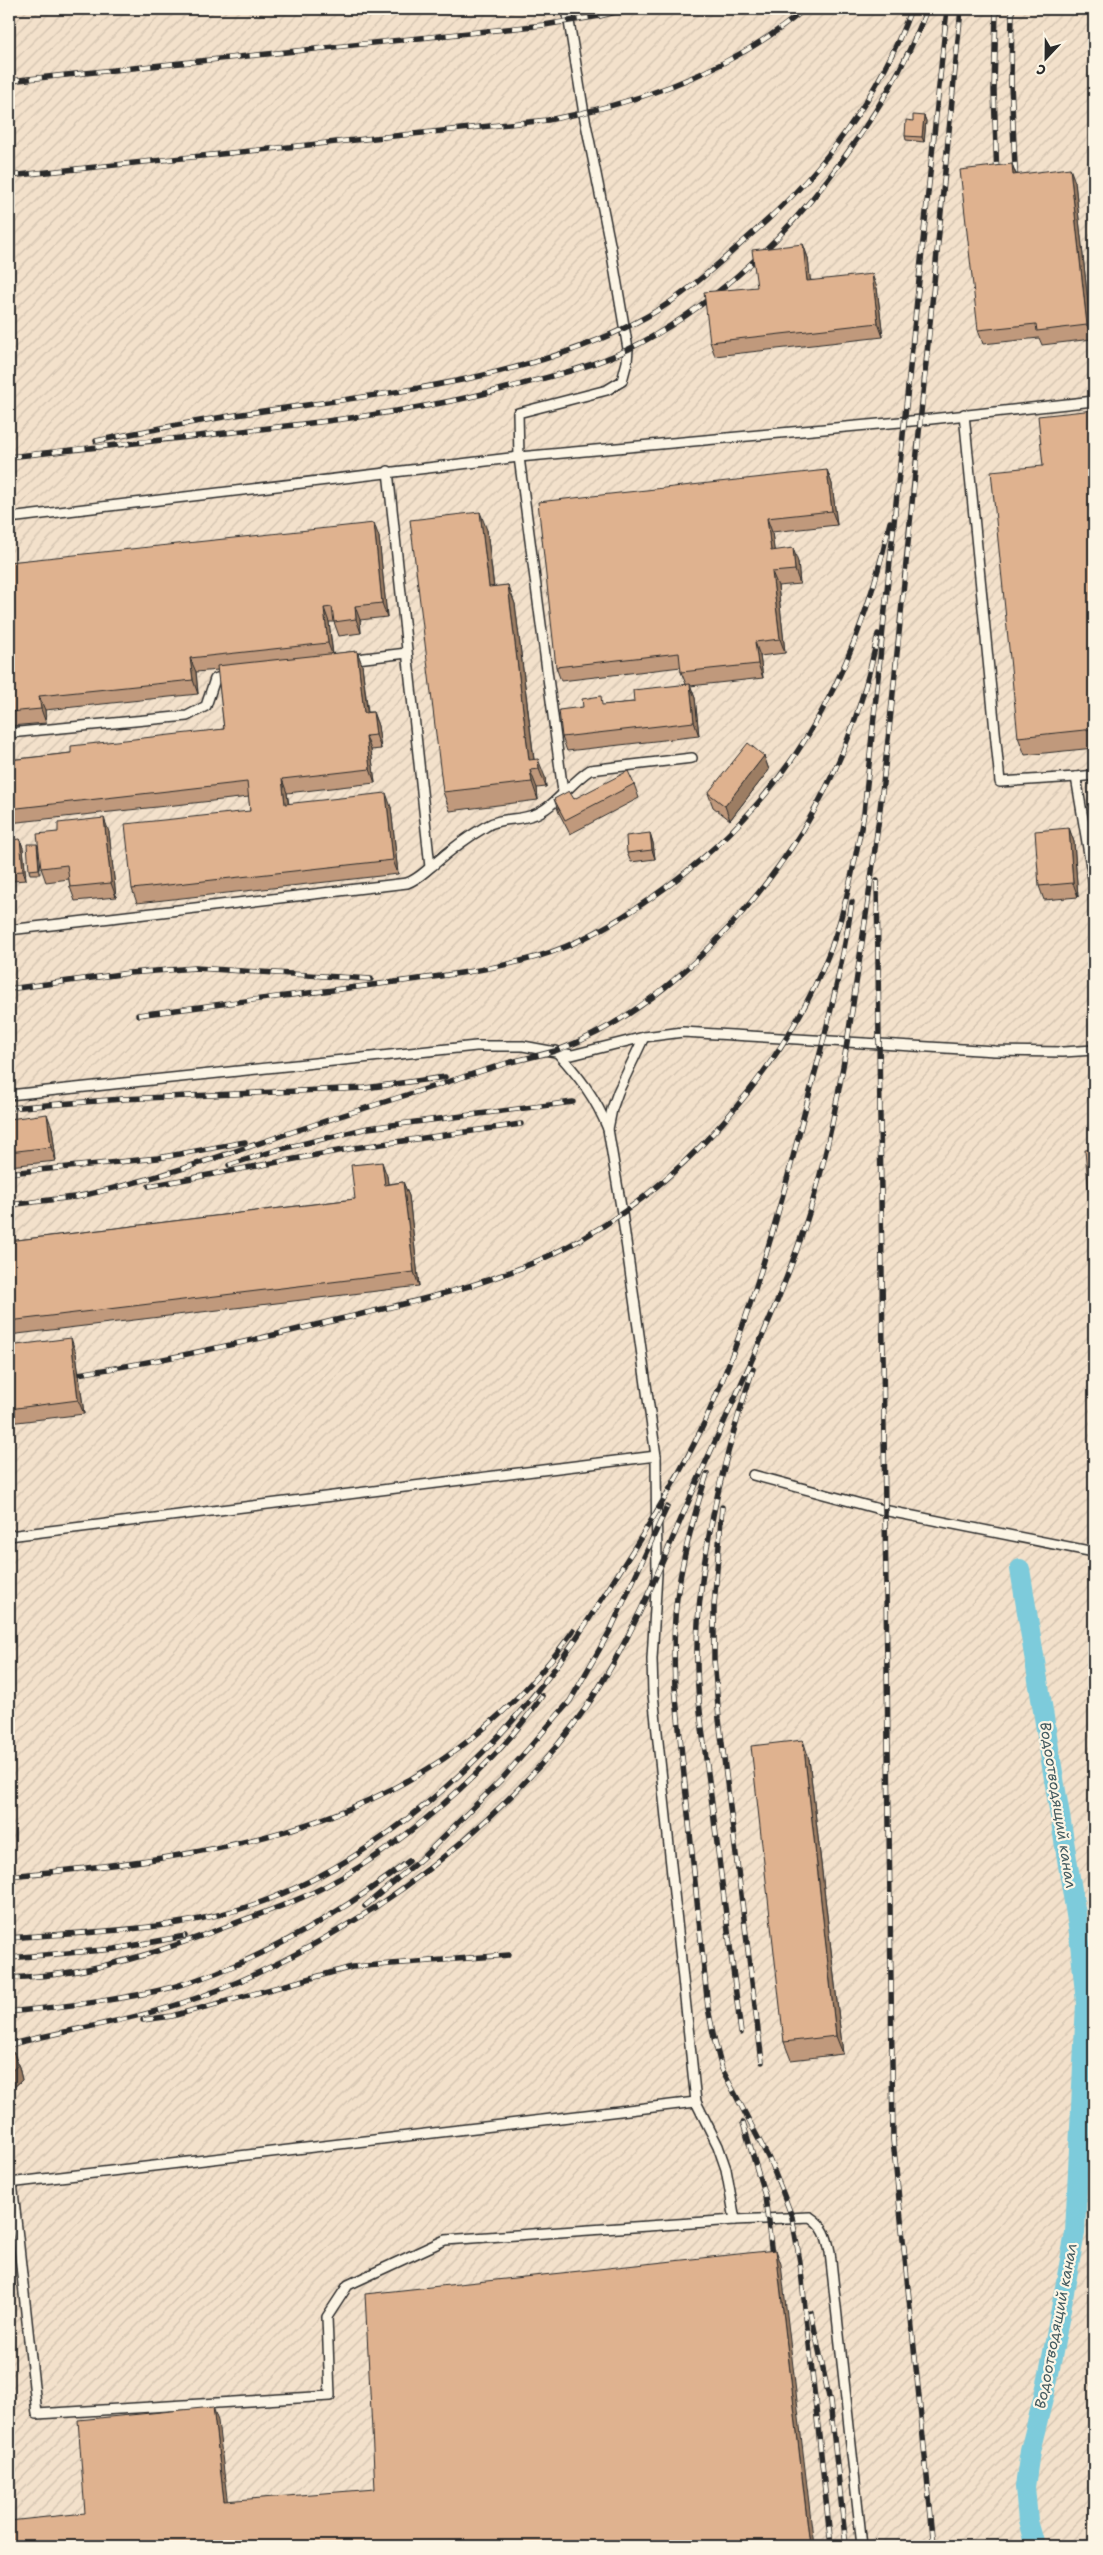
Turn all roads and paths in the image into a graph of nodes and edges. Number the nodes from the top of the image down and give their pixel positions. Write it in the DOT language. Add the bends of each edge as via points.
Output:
graph roads {
  1 [pos="567,9"];
  2 [pos="1094,401"];
  3 [pos="964,414"];
  4 [pos="519,457"];
  5 [pos="388,471"];
  6 [pos="9,518"];
  7 [pos="407,653"];
  8 [pos="341,661"];
  9 [pos="237,673"];
  10 [pos="9,733"];
  11 [pos="692,758"];
  12 [pos="1094,775"];
  13 [pos="1076,777"];
  14 [pos="562,792"];
  15 [pos="430,867"];
  16 [pos="1094,884"];
  17 [pos="9,930"];
  18 [pos="644,1037"];
  19 [pos="556,1050"];
  20 [pos="1094,1050"];
  21 [pos="9,1095"];
  22 [pos="608,1129"];
  23 [pos="656,1456"];
  24 [pos="753,1475"];
  25 [pos="9,1536"];
  26 [pos="1094,1552"];
  27 [pos="696,2102"];
  28 [pos="11,2183"];
  29 [pos="735,2220"];
  30 [pos="862,2546"];
  1 -- 4 [label="lane" via="624,328 627,362 622,381 607,390 518,413"];
  2 -- 3 [label="lane"];
  3 -- 4 [label="lane"];
  3 -- 13 [label="lane" via="1000,782"];
  4 -- 5 [label="lane"];
  4 -- 14 [label="lane"];
  5 -- 6 [label="lane"];
  5 -- 7 [label="lane"];
  7 -- 8 [label="lane"];
  7 -- 15 [label="lane"];
  9 -- 10 [label="lane" via="215,679 206,706 187,716"];
  11 -- 14 [label="lane" via="590,770"];
  12 -- 13 [label="lane"];
  13 -- 16 [label="lane"];
  14 -- 15 [label="lane" via="533,816 506,819 485,827"];
  15 -- 17 [label="lane" via="416,880 407,883"];
  18 -- 19 [label="lane" via="582,1054"];
  18 -- 20 [label="lane" via="683,1032 995,1051"];
  18 -- 22 [label="lane" via="618,1092"];
  19 -- 21 [label="lane" via="476,1046"];
  19 -- 22 [label="lane" via="589,1089"];
  22 -- 23 [label="lane"];
  23 -- 25 [label="lane"];
  23 -- 27 [label="lane" via="653,1694"];
  24 -- 26 [label="lane" via="884,1510"];
  27 -- 28 [label="lane"];
  27 -- 29 [label="lane" via="721,2154"];
  28 -- 29 [label="lane" via="37,2414 330,2396 327,2317 348,2285 444,2240"];
  29 -- 30 [label="lane" via="810,2217 819,2222 825,2232 830,2252"];
}
